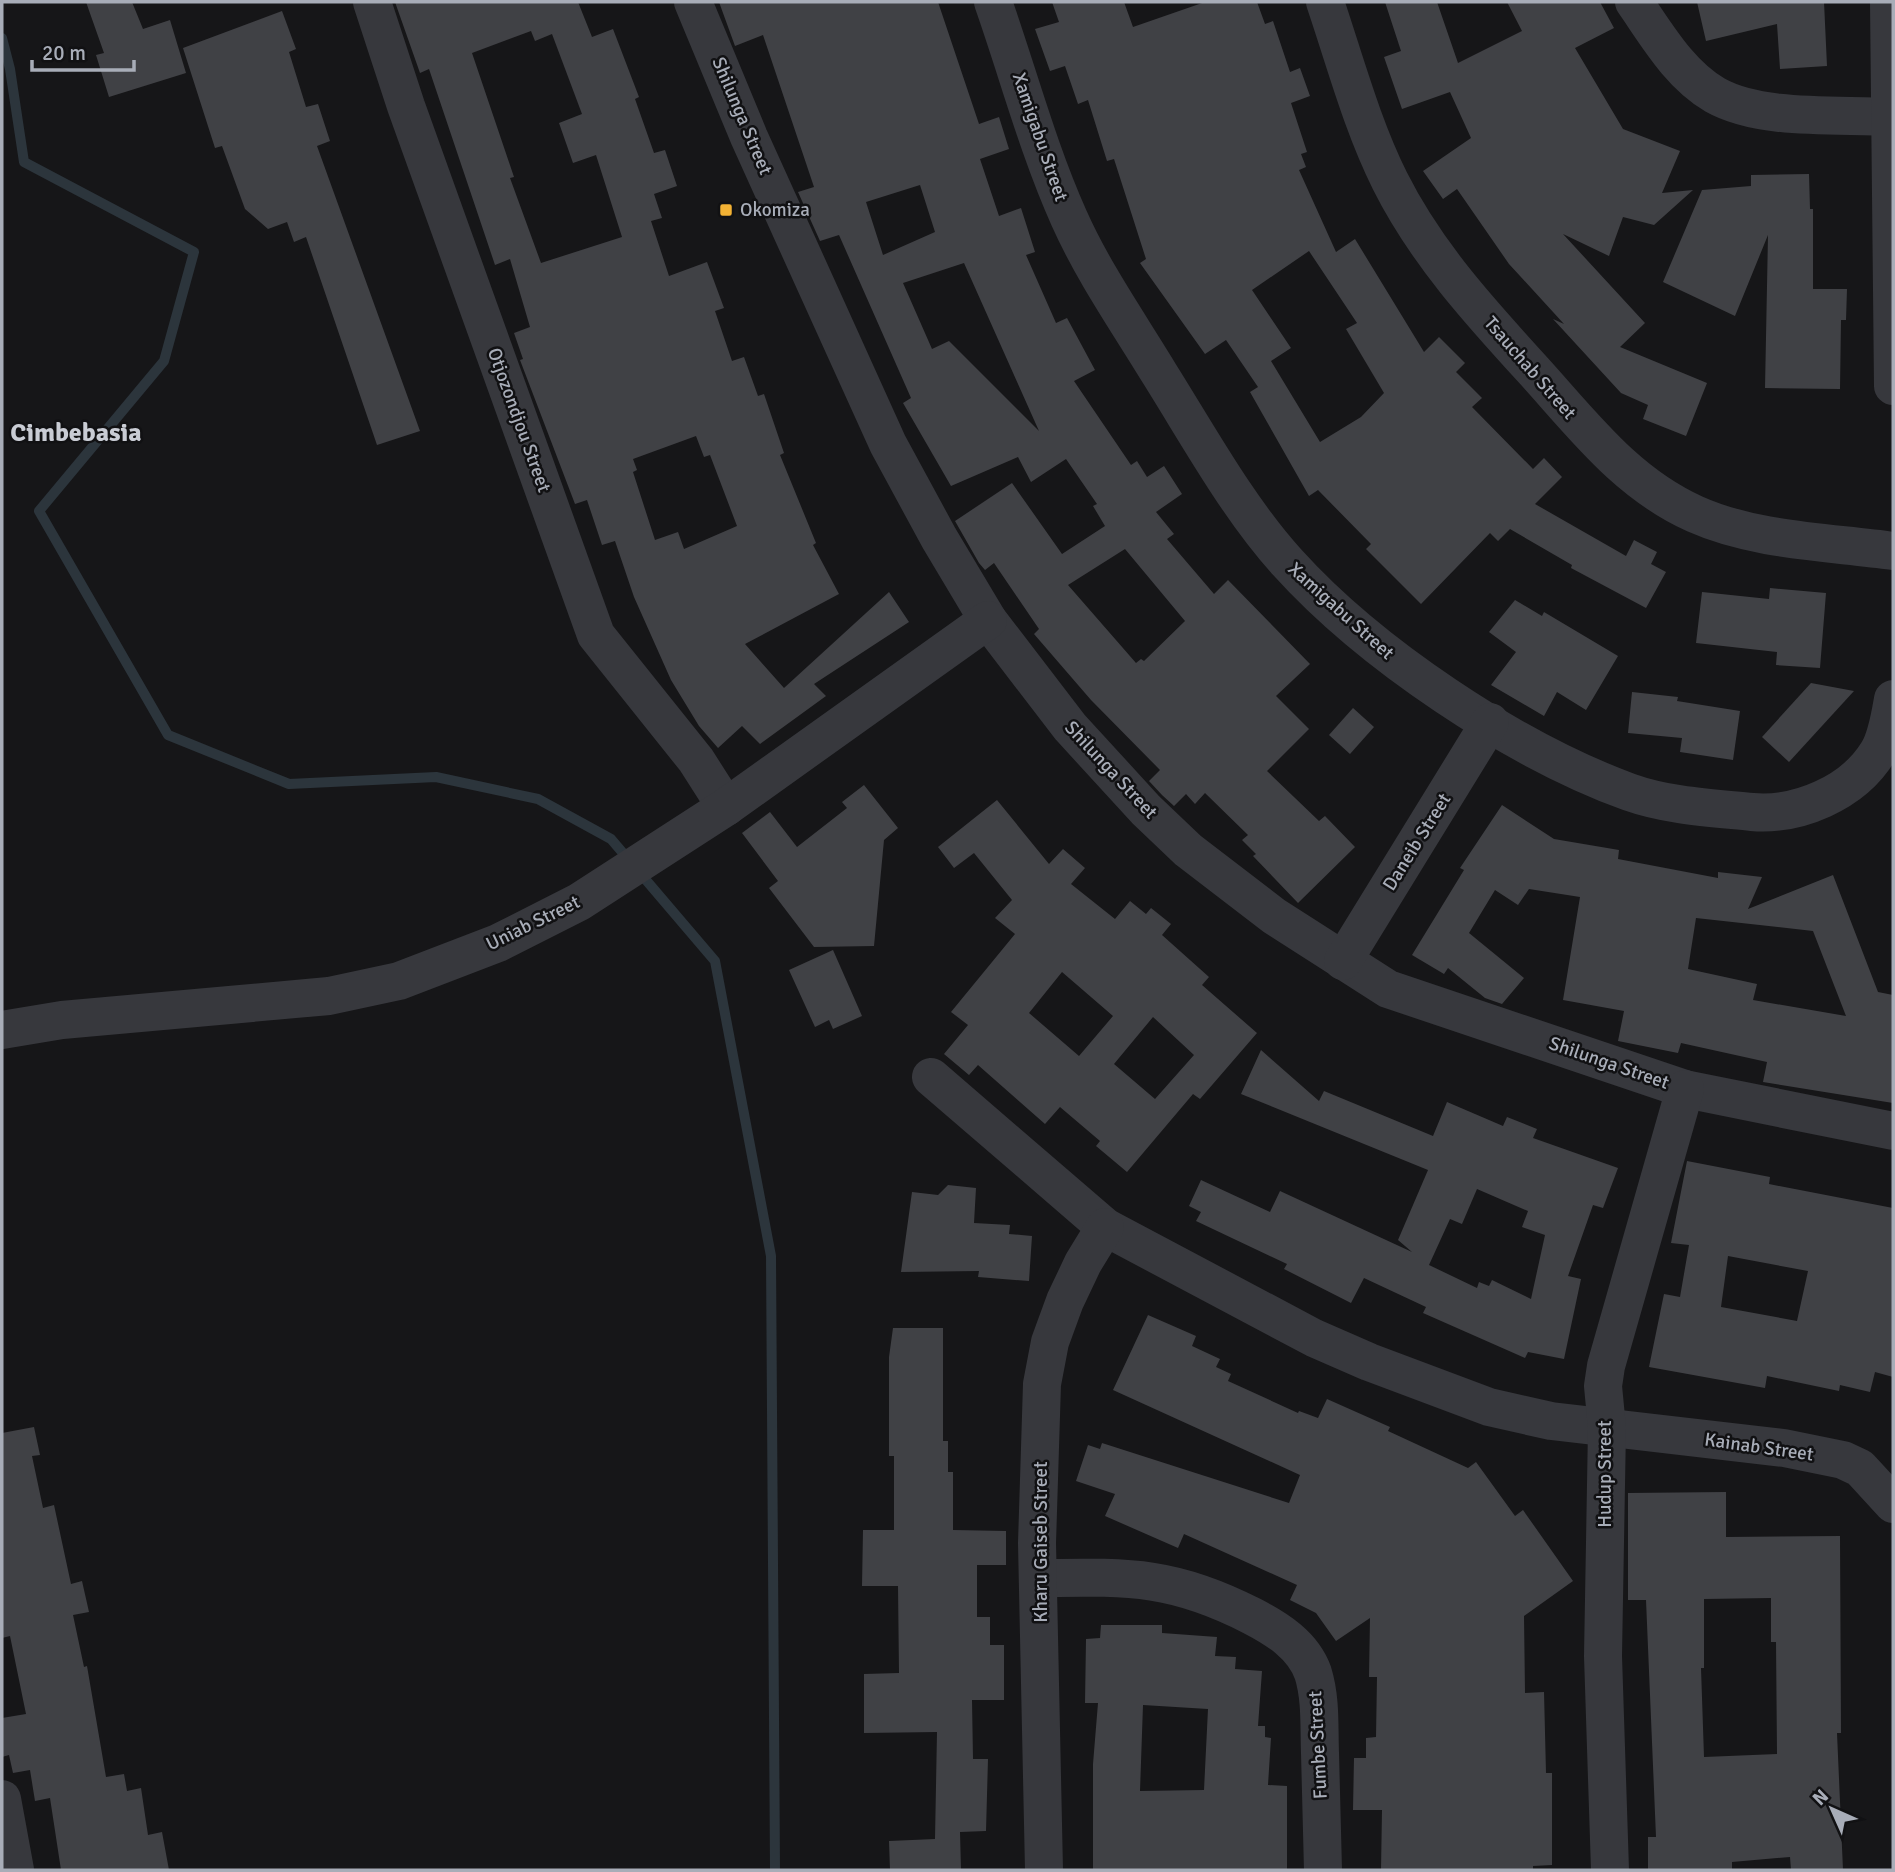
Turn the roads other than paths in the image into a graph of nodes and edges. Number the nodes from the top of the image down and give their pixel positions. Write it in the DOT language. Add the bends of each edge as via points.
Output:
graph roads {
  1 [pos="372,2"];
  2 [pos="693,2"];
  3 [pos="993,2"];
  4 [pos="1325,2"];
  5 [pos="1634,2"];
  6 [pos="1889,2"];
  7 [pos="1891,117"];
  8 [pos="1893,386"];
  9 [pos="1893,551"];
  10 [pos="988,620"];
  11 [pos="1893,699"];
  12 [pos="1490,723"];
  13 [pos="726,807"];
  14 [pos="1343,961"];
  15 [pos="2,1030"];
  16 [pos="931,1077"];
  17 [pos="1685,1089"];
  18 [pos="1893,1131"];
  19 [pos="1105,1227"];
  20 [pos="1607,1428"];
  21 [pos="1893,1504"];
  22 [pos="1040,1578"];
  23 [pos="2,1799"];
  24 [pos="15,1870"];
  25 [pos="1044,1870"];
  26 [pos="1323,1870"];
  27 [pos="1610,1870"];
  1 -- 13 [label="street, Otjozondjou Street" via="596,635 696,761"];
  2 -- 10 [label="street, Shilunga Street" via="888,444"];
  3 -- 12 [label="street, Xamigabu Street" via="1074,228 1140,343 1259,527 1310,586 1358,631"];
  4 -- 9 [label="street, Tsauchab Street" via="1378,156 1406,210 1462,291 1624,469 1657,493 1718,523"];
  5 -- 7 [label="street" via="1681,66 1716,95 1765,111"];
  6 -- 7 [label="street"];
  7 -- 8 [label="street"];
  10 -- 13 [label="street, Uniab Street"];
  10 -- 14 [label="street, Shilunga Street" via="1070,727 1146,810 1188,850 1274,916"];
  11 -- 12 [label="street, Xamigabu Street" via="1878,752 1858,774 1818,801 1769,813 1700,807 1631,793"];
  12 -- 14 [label="street, Daneib Street"];
  13 -- 15 [label="street, Uniab Street" via="579,902 498,943 399,981 329,996 62,1020"];
  14 -- 17 [label="street, Shilunga Street" via="1388,989"];
  16 -- 19 [label="street, Kainab Street"];
  17 -- 18 [label="street, Shilunga Street"];
  17 -- 20 [label="street, Hudup Street" via="1606,1366"];
  19 -- 20 [label="street, Kainab Street" via="1314,1338 1415,1382 1489,1407"];
  19 -- 22 [label="street, Kharu Gaiseb Street" via="1065,1301 1050,1342 1042,1384"];
  20 -- 21 [label="street, Kainab Street" via="1784,1448 1843,1460 1860,1468"];
  20 -- 27 [label="street, Hudup Street" via="1603,1656"];
  22 -- 25 [label="street, Kharu Gaiseb Street"];
  22 -- 26 [label="street, Fumbe Street" via="1174,1584 1227,1603 1294,1644 1308,1661 1318,1693"];
  23 -- 24 [label="street"];
}
